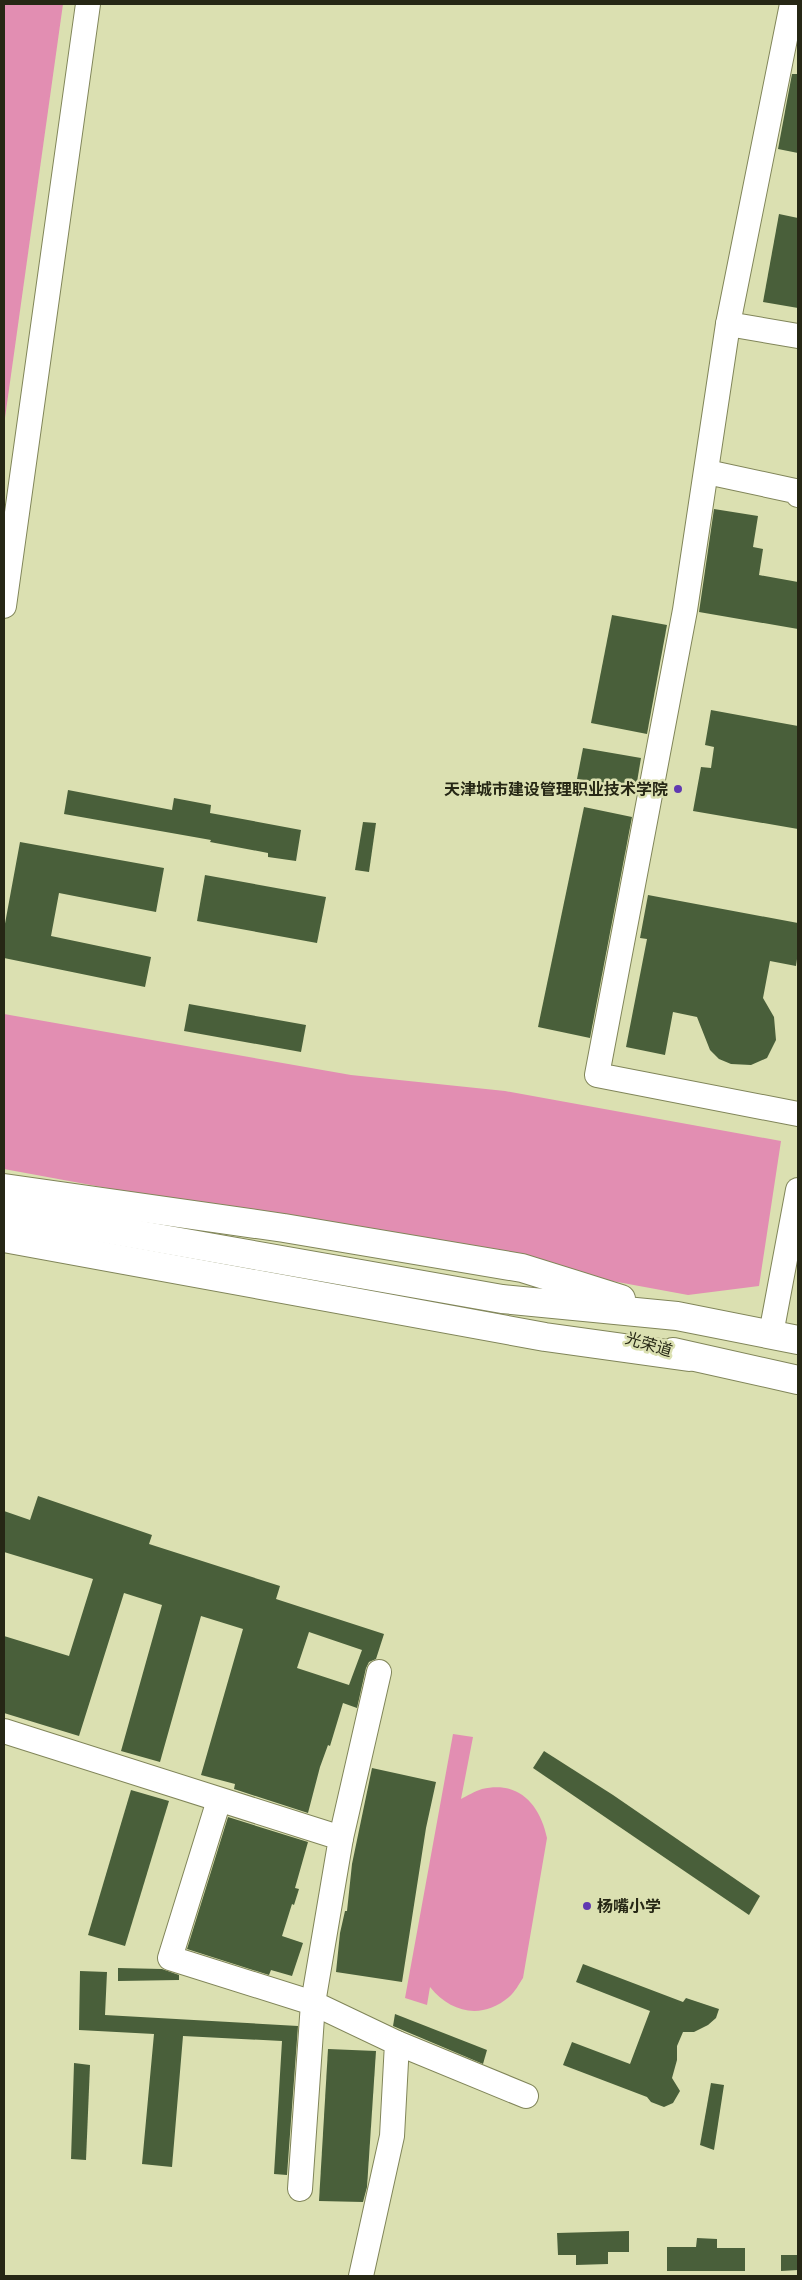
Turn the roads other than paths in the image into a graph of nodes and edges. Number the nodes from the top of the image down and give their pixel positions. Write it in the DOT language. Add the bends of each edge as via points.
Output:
graph roads {
  1 [pos="88,4"];
  2 [pos="792,4"];
  3 [pos="728,324"];
  4 [pos="798,336"];
  5 [pos="707,472"];
  6 [pos="798,495"];
  7 [pos="4,606"];
  8 [pos="798,1114"];
  9 [pos="4,1188"];
  10 [pos="798,1190"];
  11 [pos="4,1212"];
  12 [pos="4,1238"];
  13 [pos="502,1299"];
  14 [pos="677,1316"];
  15 [pos="771,1334"];
  16 [pos="798,1340"];
  17 [pos="689,1357"];
  18 [pos="798,1380"];
  19 [pos="379,1672"];
  20 [pos="4,1731"];
  21 [pos="219,1800"];
  22 [pos="341,1838"];
  23 [pos="314,2003"];
  24 [pos="397,2043"];
  25 [pos="526,2096"];
  26 [pos="300,2189"];
  27 [pos="361,2276"];
  1 -- 7 [label="street"];
  2 -- 3 [label="street"];
  3 -- 4 [label="street"];
  3 -- 5 [label="street"];
  5 -- 6 [label="street" via="795,490"];
  5 -- 8 [label="street" via="686,610 597,1075"];
  9 -- 14 [label="main road" via="284,1228 522,1268"];
  10 -- 15 [label="street"];
  11 -- 13 [label="main road"];
  12 -- 17 [label="main road" via="545,1337"];
  13 -- 14 [label="main road"];
  13 -- 17 [label="main road, 光荣道"];
  14 -- 15 [label="main road"];
  15 -- 16 [label="main road"];
  17 -- 18 [label="main road, 光荣道"];
  19 -- 22 [label="street"];
  20 -- 21 [label="street"];
  21 -- 22 [label="street"];
  21 -- 23 [label="street" via="170,1958"];
  22 -- 23 [label="street"];
  23 -- 24 [label="street"];
  23 -- 26 [label="street"];
  24 -- 25 [label="street"];
  24 -- 27 [label="street" via="392,2136"];
}
